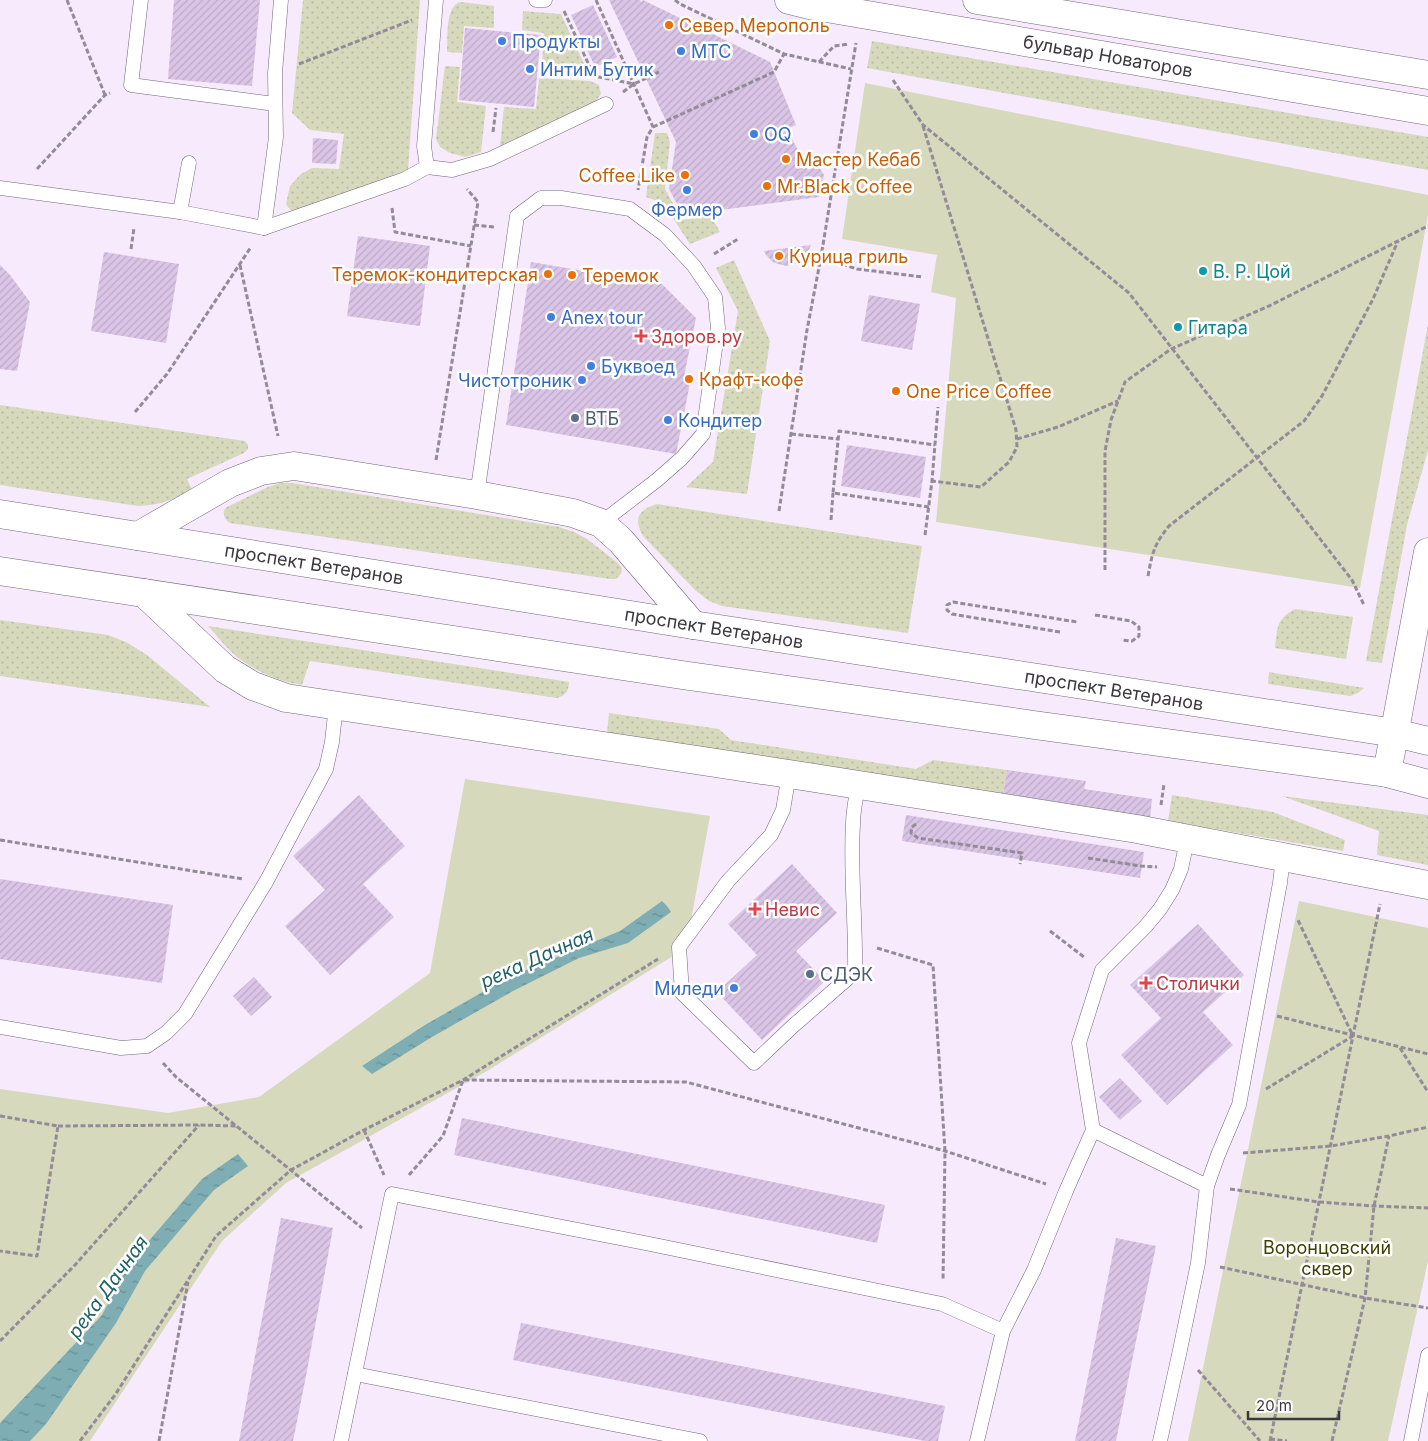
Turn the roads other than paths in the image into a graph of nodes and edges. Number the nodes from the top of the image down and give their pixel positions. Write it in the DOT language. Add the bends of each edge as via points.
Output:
graph roads {
  1 [pos="141,0"];
  2 [pos="281,0"];
  3 [pos="436,0"];
  4 [pos="536,0"];
  5 [pos="545,0"];
  6 [pos="789,0"];
  7 [pos="977,0"];
  8 [pos="1428,75"];
  9 [pos="275,104"];
  10 [pos="606,104"];
  11 [pos="1428,110"];
  12 [pos="189,163"];
  13 [pos="427,168"];
  14 [pos="0,188"];
  15 [pos="180,212"];
  16 [pos="264,228"];
  17 [pos="477,495"];
  18 [pos="0,514"];
  19 [pos="601,523"];
  20 [pos="138,536"];
  21 [pos="1428,552"];
  22 [pos="0,571"];
  23 [pos="144,593"];
  24 [pos="693,625"];
  25 [pos="336,705"];
  26 [pos="1395,733"];
  27 [pos="1428,741"];
  28 [pos="1387,773"];
  29 [pos="788,774"];
  30 [pos="1428,784"];
  31 [pos="858,785"];
  32 [pos="1187,840"];
  33 [pos="1281,870"];
  34 [pos="1428,885"];
  35 [pos="0,1027"];
  36 [pos="1093,1130"];
  37 [pos="1208,1186"];
  38 [pos="1003,1331"];
  39 [pos="1428,1355"];
  40 [pos="355,1374"];
  41 [pos="342,1441"];
  42 [pos="700,1441"];
  43 [pos="977,1441"];
  44 [pos="1160,1441"];
  45 [pos="1411,1441"];
  1 -- 9 [label="lane" via="131,85"];
  2 -- 9 [label="lane" via="274,73"];
  3 -- 13 [label="lane" via="424,146"];
  4 -- 5 [label="lane"];
  6 -- 11 [label="street, бульвар Новаторов"];
  7 -- 8 [label="street, бульвар Новаторов"];
  9 -- 16 [label="lane" via="276,136"];
  10 -- 13 [label="lane" via="490,158 452,170"];
  12 -- 15 [label="lane"];
  13 -- 16 [label="lane" via="405,179"];
  14 -- 15 [label="lane"];
  15 -- 16 [label="lane"];
  17 -- 19 [label="street" via="572,513"];
  17 -- 19 [label="lane" via="517,216 541,198 630,208 665,236 694,266 715,297 718,328 703,434 657,480"];
  17 -- 20 [label="street" via="294,466 260,471 230,483"];
  18 -- 20 [label="street, проспект Ветеранов"];
  19 -- 24 [label="street" via="621,541"];
  20 -- 24 [label="street, проспект Ветеранов"];
  21 -- 26 [label="street"];
  22 -- 23 [label="street"];
  23 -- 25 [label="street" via="225,669 253,686 286,698"];
  23 -- 28 [label="street" via="711,679"];
  24 -- 26 [label="street, проспект Ветеранов"];
  25 -- 29 [label="street"];
  25 -- 35 [label="lane" via="326,769 266,882 185,1014 166,1034 147,1046 121,1048"];
  26 -- 27 [label="street, проспект Ветеранов"];
  26 -- 28 [label="street"];
  28 -- 30 [label="street"];
  29 -- 31 [label="street"];
  29 -- 31 [label="lane" via="783,810 772,835 728,881 679,947 682,993 754,1063 855,972 852,822"];
  31 -- 32 [label="street"];
  32 -- 33 [label="street"];
  32 -- 36 [label="lane" via="1181,869 1160,909 1102,970 1079,1043"];
  33 -- 34 [label="street"];
  33 -- 37 [label="lane" via="1240,1105"];
  36 -- 37 [label="lane"];
  36 -- 38 [label="lane" via="1034,1270"];
  37 -- 44 [label="lane" via="1198,1263"];
  38 -- 40 [label="lane" via="942,1304 392,1194"];
  38 -- 43 [label="lane"];
  39 -- 45 [label="lane"];
  40 -- 41 [label="lane"];
  40 -- 42 [label="lane"];
}
